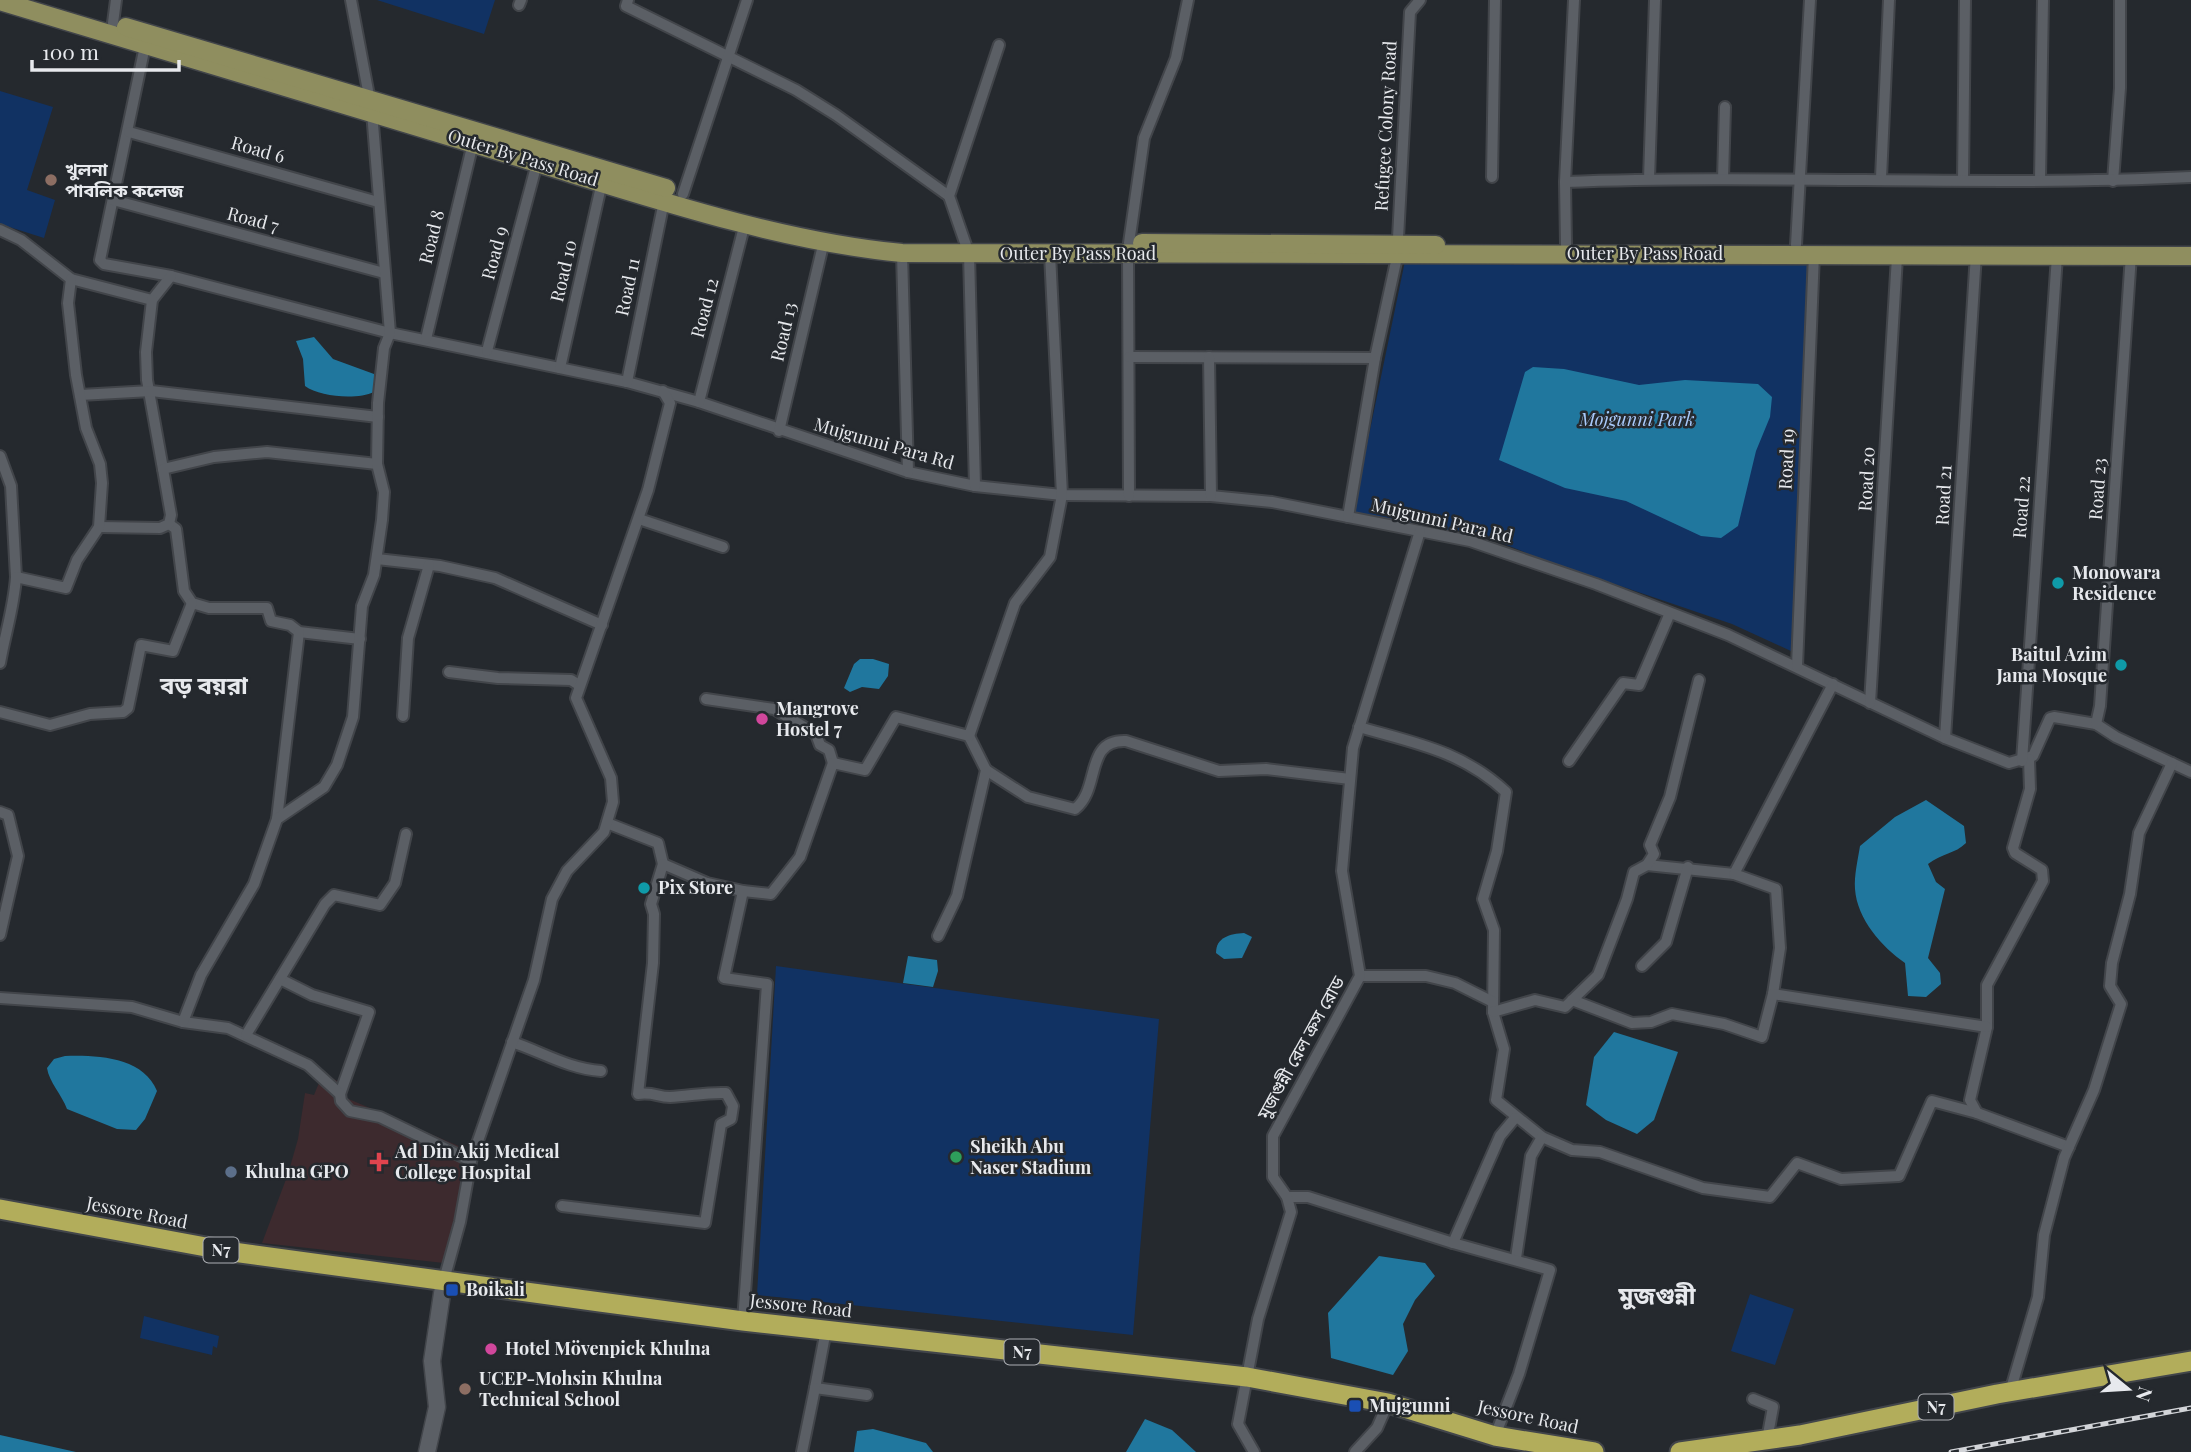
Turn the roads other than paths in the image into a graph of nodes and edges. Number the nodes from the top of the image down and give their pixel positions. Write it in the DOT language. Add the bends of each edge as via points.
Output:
graph roads {
  1 [pos="32,0"];
  2 [pos="116,0"];
  3 [pos="351,0"];
  4 [pos="614,0"];
  5 [pos="747,0"];
  6 [pos="1188,0"];
  7 [pos="1420,0"];
  8 [pos="1495,0"];
  9 [pos="1574,0"];
  10 [pos="1655,0"];
  11 [pos="1810,0"];
  12 [pos="1889,0"];
  13 [pos="1965,0"];
  14 [pos="2043,0"];
  15 [pos="2120,0"];
  16 [pos="0,1"];
  17 [pos="627,3"];
  18 [pos="113,23"];
  19 [pos="999,45"];
  20 [pos="145,46"];
  21 [pos="729,58"];
  22 [pos="371,105"];
  23 [pos="1725,107"];
  24 [pos="129,132"];
  25 [pos="473,143"];
  26 [pos="537,163"];
  27 [pos="1492,177"];
  28 [pos="2191,177"];
  29 [pos="1881,178"];
  30 [pos="1649,179"];
  31 [pos="1723,179"];
  32 [pos="1802,179"];
  33 [pos="2040,179"];
  34 [pos="1963,180"];
  35 [pos="1565,181"];
  36 [pos="2113,181"];
  37 [pos="602,182"];
  38 [pos="949,196"];
  39 [pos="675,197"];
  40 [pos="113,200"];
  41 [pos="378,202"];
  42 [pos="745,223"];
  43 [pos="0,229"];
  44 [pos="824,241"];
  45 [pos="1566,245"];
  46 [pos="1796,245"];
  47 [pos="2191,245"];
  48 [pos="968,248"];
  49 [pos="1128,249"];
  50 [pos="1397,251"];
  51 [pos="902,253"];
  52 [pos="1050,254"];
  53 [pos="1814,254"];
  54 [pos="1976,254"];
  55 [pos="2057,256"];
  56 [pos="2131,256"];
  57 [pos="2191,256"];
  58 [pos="1897,257"];
  59 [pos="384,273"];
  60 [pos="172,276"];
  61 [pos="71,279"];
  62 [pos="152,300"];
  63 [pos="390,333"];
  64 [pos="426,338"];
  65 [pos="487,351"];
  66 [pos="1129,356"];
  67 [pos="1209,357"];
  68 [pos="1375,358"];
  69 [pos="560,368"];
  70 [pos="627,382"];
  71 [pos="151,391"];
  72 [pos="663,391"];
  73 [pos="80,395"];
  74 [pos="699,402"];
  75 [pos="378,417"];
  76 [pos="779,431"];
  77 [pos="0,456"];
  78 [pos="377,464"];
  79 [pos="163,469"];
  80 [pos="908,472"];
  81 [pos="975,486"];
  82 [pos="1062,495"];
  83 [pos="1129,496"];
  84 [pos="1211,496"];
  85 [pos="1348,517"];
  86 [pos="639,519"];
  87 [pos="169,524"];
  88 [pos="99,527"];
  89 [pos="1420,531"];
  90 [pos="723,547"];
  91 [pos="377,559"];
  92 [pos="429,565"];
  93 [pos="16,578"];
  94 [pos="192,603"];
  95 [pos="1670,613"];
  96 [pos="602,625"];
  97 [pos="3,628"];
  98 [pos="299,632"];
  99 [pos="360,639"];
  100 [pos="0,663"];
  101 [pos="1797,666"];
  102 [pos="449,672"];
  103 [pos="1699,680"];
  104 [pos="1833,684"];
  105 [pos="579,685"];
  106 [pos="706,699"];
  107 [pos="1870,703"];
  108 [pos="0,712"];
  109 [pos="404,716"];
  110 [pos="2096,724"];
  111 [pos="1359,727"];
  112 [pos="969,736"];
  113 [pos="1945,738"];
  114 [pos="2026,760"];
  115 [pos="1569,761"];
  116 [pos="833,763"];
  117 [pos="2172,763"];
  118 [pos="986,770"];
  119 [pos="2191,772"];
  120 [pos="1350,779"];
  121 [pos="0,812"];
  122 [pos="277,819"];
  123 [pos="607,823"];
  124 [pos="406,834"];
  125 [pos="663,864"];
  126 [pos="1647,865"];
  127 [pos="1688,867"];
  128 [pos="1734,874"];
  129 [pos="743,891"];
  130 [pos="0,935"];
  131 [pos="938,936"];
  132 [pos="1642,966"];
  133 [pos="1360,976"];
  134 [pos="280,979"];
  135 [pos="1773,994"];
  136 [pos="0,998"];
  137 [pos="1572,1000"];
  138 [pos="1493,1007"];
  139 [pos="183,1022"];
  140 [pos="1987,1027"];
  141 [pos="246,1035"];
  142 [pos="512,1042"];
  143 [pos="601,1071"];
  144 [pos="340,1094"];
  145 [pos="1977,1113"];
  146 [pos="1515,1118"];
  147 [pos="1542,1137"];
  148 [pos="2069,1147"];
  149 [pos="471,1161"];
  150 [pos="1287,1197"];
  151 [pos="562,1206"];
  152 [pos="0,1209"];
  153 [pos="1453,1243"];
  154 [pos="1516,1258"];
  155 [pos="444,1280"];
  156 [pos="743,1321"];
  157 [pos="826,1330"];
  158 [pos="2191,1361"];
  159 [pos="1247,1377"];
  160 [pos="815,1388"];
  161 [pos="2010,1392"];
  162 [pos="867,1395"];
  163 [pos="1752,1399"];
  164 [pos="1388,1403"];
  165 [pos="1495,1436"];
  166 [pos="1767,1440"];
  167 [pos="427,1452"];
  168 [pos="802,1452"];
  169 [pos="1254,1452"];
  170 [pos="1355,1452"];
  171 [pos="1594,1452"];
  172 [pos="1680,1452"];
  1 -- 18 [label="main road, Outer By Pass Road"];
  2 -- 18 [label="street"];
  3 -- 22 [label="street"];
  4 -- 17 [label="street"];
  5 -- 21 [label="street, Road 11"];
  6 -- 49 [label="street" via="1175,58 1144,138"];
  7 -- 50 [label="street, Refugee Colony Road" via="1410,12"];
  8 -- 27 [label="street"];
  9 -- 35 [label="street"];
  10 -- 30 [label="street"];
  11 -- 32 [label="street"];
  12 -- 29 [label="street"];
  13 -- 34 [label="street"];
  14 -- 33 [label="street"];
  15 -- 36 [label="street"];
  16 -- 20 [label="main road, Outer By Pass Road"];
  17 -- 21 [label="street"];
  18 -- 22 [label="main road, Outer By Pass Road"];
  19 -- 38 [label="street"];
  20 -- 22 [label="main road, Outer By Pass Road"];
  20 -- 24 [label="street"];
  21 -- 38 [label="street" via="836,115"];
  21 -- 39 [label="street, Road 11"];
  22 -- 25 [label="main road, Outer By Pass Road"];
  22 -- 39 [label="main road, Outer By Pass Road"];
  22 -- 41 [label="street"];
  23 -- 31 [label="street"];
  24 -- 40 [label="street"];
  24 -- 41 [label="street, Road 6"];
  25 -- 26 [label="main road, Outer By Pass Road"];
  25 -- 64 [label="street, Road 8"];
  26 -- 37 [label="main road, Outer By Pass Road"];
  26 -- 65 [label="street, Road 9"];
  28 -- 36 [label="street"];
  29 -- 32 [label="street"];
  29 -- 34 [label="street"];
  30 -- 31 [label="street"];
  30 -- 35 [label="street"];
  31 -- 32 [label="street"];
  32 -- 46 [label="street"];
  33 -- 34 [label="street"];
  33 -- 36 [label="street"];
  35 -- 45 [label="street"];
  37 -- 39 [label="main road, Outer By Pass Road"];
  37 -- 69 [label="street, Road 10"];
  38 -- 48 [label="street"];
  39 -- 42 [label="main road, Outer By Pass Road"];
  39 -- 48 [label="main road, Outer By Pass Road" via="864,239"];
  39 -- 70 [label="street, Road 11" via="662,211"];
  40 -- 59 [label="street, Road 7"];
  40 -- 60 [label="street, Mujgunni Para Rd" via="100,260"];
  41 -- 59 [label="street"];
  42 -- 44 [label="main road, Outer By Pass Road"];
  42 -- 74 [label="street, Road 12"];
  43 -- 61 [label="street"];
  44 -- 51 [label="main road, Outer By Pass Road"];
  44 -- 76 [label="street, Road 13"];
  45 -- 46 [label="main road, Outer By Pass Road"];
  45 -- 50 [label="main road, Outer By Pass Road"];
  46 -- 47 [label="main road, Outer By Pass Road"];
  48 -- 49 [label="main road, Outer By Pass Road"];
  48 -- 51 [label="main road, Outer By Pass Road"];
  48 -- 52 [label="main road, Outer By Pass Road"];
  48 -- 81 [label="street"];
  49 -- 50 [label="main road, Outer By Pass Road"];
  49 -- 52 [label="main road, Outer By Pass Road"];
  49 -- 66 [label="street"];
  50 -- 53 [label="main road, Outer By Pass Road"];
  50 -- 68 [label="street, Refugee Colony Road"];
  51 -- 80 [label="street"];
  52 -- 82 [label="street"];
  53 -- 58 [label="main road, Outer By Pass Road"];
  53 -- 101 [label="street, Road 19"];
  54 -- 55 [label="main road, Outer By Pass Road"];
  54 -- 58 [label="main road, Outer By Pass Road"];
  54 -- 113 [label="street, Road 21"];
  55 -- 56 [label="main road, Outer By Pass Road"];
  55 -- 114 [label="street, Road 22"];
  56 -- 57 [label="main road, Outer By Pass Road"];
  56 -- 110 [label="street, Road 23"];
  58 -- 107 [label="street, Road 20"];
  59 -- 63 [label="street"];
  60 -- 62 [label="street"];
  60 -- 63 [label="street, Mujgunni Para Rd"];
  61 -- 62 [label="street"];
  61 -- 73 [label="street" via="68,303"];
  62 -- 71 [label="street" via="146,352"];
  63 -- 64 [label="street, Mujgunni Para Rd"];
  63 -- 75 [label="street" via="384,348"];
  64 -- 65 [label="street, Mujgunni Para Rd"];
  65 -- 69 [label="street, Mujgunni Para Rd"];
  66 -- 67 [label="street"];
  66 -- 83 [label="street"];
  67 -- 68 [label="street"];
  67 -- 84 [label="street"];
  68 -- 85 [label="street, Refugee Colony Road"];
  69 -- 70 [label="street, Mujgunni Para Rd"];
  70 -- 72 [label="street, Mujgunni Para Rd"];
  71 -- 73 [label="street"];
  71 -- 75 [label="street"];
  71 -- 79 [label="street"];
  72 -- 74 [label="street, Mujgunni Para Rd"];
  72 -- 86 [label="street" via="670,403"];
  73 -- 88 [label="street" via="100,464"];
  74 -- 76 [label="street, Mujgunni Para Rd"];
  75 -- 78 [label="street"];
  76 -- 80 [label="street, Mujgunni Para Rd"];
  77 -- 93 [label="street" via="11,486"];
  78 -- 79 [label="street" via="267,452 214,457"];
  78 -- 91 [label="street" via="384,492"];
  79 -- 87 [label="street"];
  80 -- 81 [label="street, Mujgunni Para Rd"];
  81 -- 82 [label="street, Mujgunni Para Rd"];
  82 -- 83 [label="street, Mujgunni Para Rd"];
  82 -- 112 [label="street" via="1050,557 1015,603"];
  83 -- 84 [label="street, Mujgunni Para Rd"];
  84 -- 85 [label="street, Mujgunni Para Rd"];
  85 -- 89 [label="street, Mujgunni Para Rd"];
  86 -- 90 [label="street"];
  86 -- 96 [label="street"];
  87 -- 88 [label="street" via="160,528"];
  87 -- 94 [label="street" via="176,528 184,591"];
  88 -- 93 [label="street" via="77,560 66,588"];
  89 -- 95 [label="street, Mujgunni Para Rd" via="1503,551"];
  89 -- 111 [label="street, মুজগুন্নী রেল ক্রস রোড"];
  91 -- 92 [label="street"];
  91 -- 99 [label="street" via="362,606"];
  92 -- 96 [label="street" via="495,578"];
  92 -- 109 [label="street" via="408,638"];
  93 -- 97 [label="street" via="14,604"];
  94 -- 98 [label="street" via="209,608 267,608 271,621"];
  94 -- 108 [label="street" via="173,651 141,645 128,708 123,712 90,714 50,725"];
  95 -- 101 [label="street, Mujgunni Para Rd"];
  95 -- 115 [label="street" via="1639,685 1623,683"];
  96 -- 105 [label="street"];
  97 -- 100 [label="street"];
  98 -- 99 [label="street"];
  98 -- 122 [label="street"];
  99 -- 122 [label="street" via="353,718 337,765 324,788"];
  101 -- 104 [label="street, Mujgunni Para Rd"];
  102 -- 105 [label="street" via="571,680"];
  103 -- 126 [label="street" via="1670,797 1650,845 1654,854"];
  104 -- 107 [label="street, Mujgunni Para Rd"];
  104 -- 128 [label="street"];
  105 -- 123 [label="street" via="577,707 611,778 613,802"];
  106 -- 116 [label="street" via="774,709 816,734"];
  107 -- 113 [label="street, Mujgunni Para Rd"];
  110 -- 114 [label="street" via="2050,718"];
  110 -- 117 [label="street"];
  111 -- 120 [label="street, মুজগুন্নী রেল ক্রস রোড"];
  111 -- 138 [label="street" via="1446,752 1483,771 1506,792 1483,899 1494,930"];
  112 -- 116 [label="street" via="896,717 865,770"];
  112 -- 118 [label="street"];
  113 -- 114 [label="street, Mujgunni Para Rd" via="2009,763"];
  114 -- 140 [label="street, Road 22" via="2029,789 2013,848 2042,870 2043,881 1987,985"];
  116 -- 129 [label="street" via="800,857 771,894"];
  117 -- 119 [label="street"];
  117 -- 148 [label="street" via="2140,834 2112,963 2110,986 2121,1004 2094,1090"];
  118 -- 120 [label="street" via="1028,797 1075,808 1088,791 1098,753 1114,740 1219,771 1266,769"];
  118 -- 131 [label="street" via="957,897"];
  120 -- 133 [label="street, মুজগুন্নী রেল ক্রস রোড" via="1342,871"];
  121 -- 130 [label="street" via="8,815 18,856"];
  122 -- 139 [label="street" via="254,884 201,975"];
  123 -- 125 [label="street" via="658,843"];
  123 -- 142 [label="street" via="595,845 557,887 534,981"];
  124 -- 134 [label="street" via="395,883 380,905 334,895"];
  125 -- 129 [label="street" via="707,883"];
  125 -- 151 [label="street" via="651,904 653,963 638,1094 726,1093 733,1106 731,1119 721,1124 705,1223"];
  126 -- 127 [label="street"];
  126 -- 137 [label="street" via="1634,872 1598,975"];
  127 -- 128 [label="street"];
  127 -- 132 [label="street" via="1666,942"];
  128 -- 135 [label="street" via="1776,889 1780,948"];
  129 -- 156 [label="street" via="724,978 767,984"];
  133 -- 138 [label="street" via="1426,975 1455,983"];
  133 -- 150 [label="street, মুজগুন্নী রেল ক্রস রোড" via="1273,1136 1273,1177"];
  134 -- 141 [label="street"];
  134 -- 144 [label="street" via="312,995 369,1012"];
  135 -- 137 [label="street" via="1762,1037 1672,1014 1632,1023"];
  135 -- 140 [label="street"];
  136 -- 139 [label="street" via="132,1007"];
  137 -- 138 [label="street" via="1565,1007 1535,1000"];
  138 -- 146 [label="street" via="1504,1049 1496,1100"];
  139 -- 141 [label="street"];
  140 -- 145 [label="street" via="1970,1100"];
  141 -- 144 [label="street" via="308,1065"];
  142 -- 143 [label="street" via="578,1069"];
  142 -- 149 [label="street"];
  144 -- 149 [label="street" via="350,1111 380,1117"];
  145 -- 147 [label="street" via="1932,1101 1899,1176 1841,1178 1797,1163 1770,1197 1703,1188"];
  145 -- 148 [label="street"];
  146 -- 147 [label="street"];
  146 -- 153 [label="street" via="1500,1136"];
  147 -- 154 [label="street" via="1531,1156"];
  148 -- 161 [label="street" via="2044,1235 2038,1297"];
  149 -- 155 [label="street"];
  150 -- 153 [label="street" via="1308,1197"];
  150 -- 159 [label="street, মুজগুন্নী রেল ক্রস রোড" via="1291,1212 1258,1319"];
  152 -- 155 [label="highway, Jessore Road / N7" via="233,1252"];
  153 -- 154 [label="street"];
  154 -- 165 [label="street" via="1550,1270"];
  155 -- 156 [label="highway, Jessore Road / N7"];
  155 -- 167 [label="main road" via="432,1361 437,1407"];
  156 -- 157 [label="highway, Jessore Road / N7"];
  157 -- 159 [label="highway, Jessore Road / N7"];
  157 -- 160 [label="street"];
  158 -- 161 [label="highway, N7"];
  159 -- 164 [label="highway, Jessore Road / N7"];
  159 -- 169 [label="street, মুজগুন্নী রেল ক্রস রোড" via="1238,1424"];
  160 -- 162 [label="street"];
  160 -- 168 [label="street"];
  161 -- 166 [label="highway, N7"];
  163 -- 166 [label="street" via="1773,1407"];
  164 -- 165 [label="highway, Jessore Road / N7"];
  164 -- 170 [label="street" via="1377,1428"];
  165 -- 171 [label="highway, Jessore Road / N7"];
  166 -- 172 [label="highway, N7"];
}
